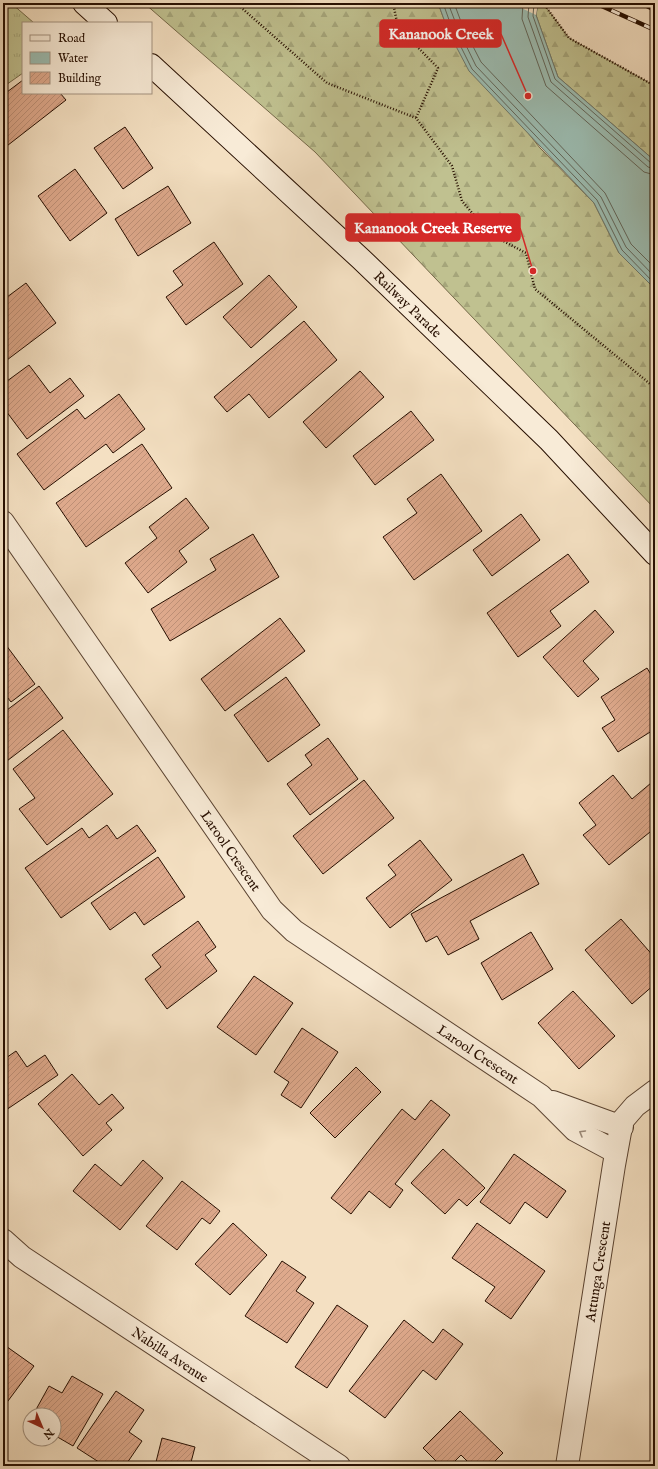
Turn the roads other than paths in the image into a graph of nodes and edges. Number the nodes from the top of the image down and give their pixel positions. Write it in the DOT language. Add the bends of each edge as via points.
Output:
graph roads {
  1 [pos="84,3"];
  2 [pos="105,22"];
  3 [pos="152,66"];
  4 [pos="3,522"];
  5 [pos="655,554"];
  6 [pos="655,1090"];
  7 [pos="541,1096"];
  8 [pos="622,1127"];
  9 [pos="616,1152"];
  10 [pos="3,1240"];
  11 [pos="339,1466"];
  12 [pos="567,1466"];
  1 -- 2 [label="street"];
  3 -- 5 [label="street, Railway Parade" via="362,259 549,440"];
  4 -- 7 [label="street, Larool Crescent" via="272,910 294,931"];
  6 -- 8 [label="street, Attunga Crescent" via="622,1120"];
  7 -- 8 [label="street, Larool Crescent"];
  9 -- 7 [label="street, Larool Crescent, one-way" via="575,1130"];
  8 -- 9 [label="street, Attunga Crescent"];
  9 -- 12 [label="street, Attunga Crescent"];
  10 -- 11 [label="street, Nabilla Avenue" via="22,1257"];
}
